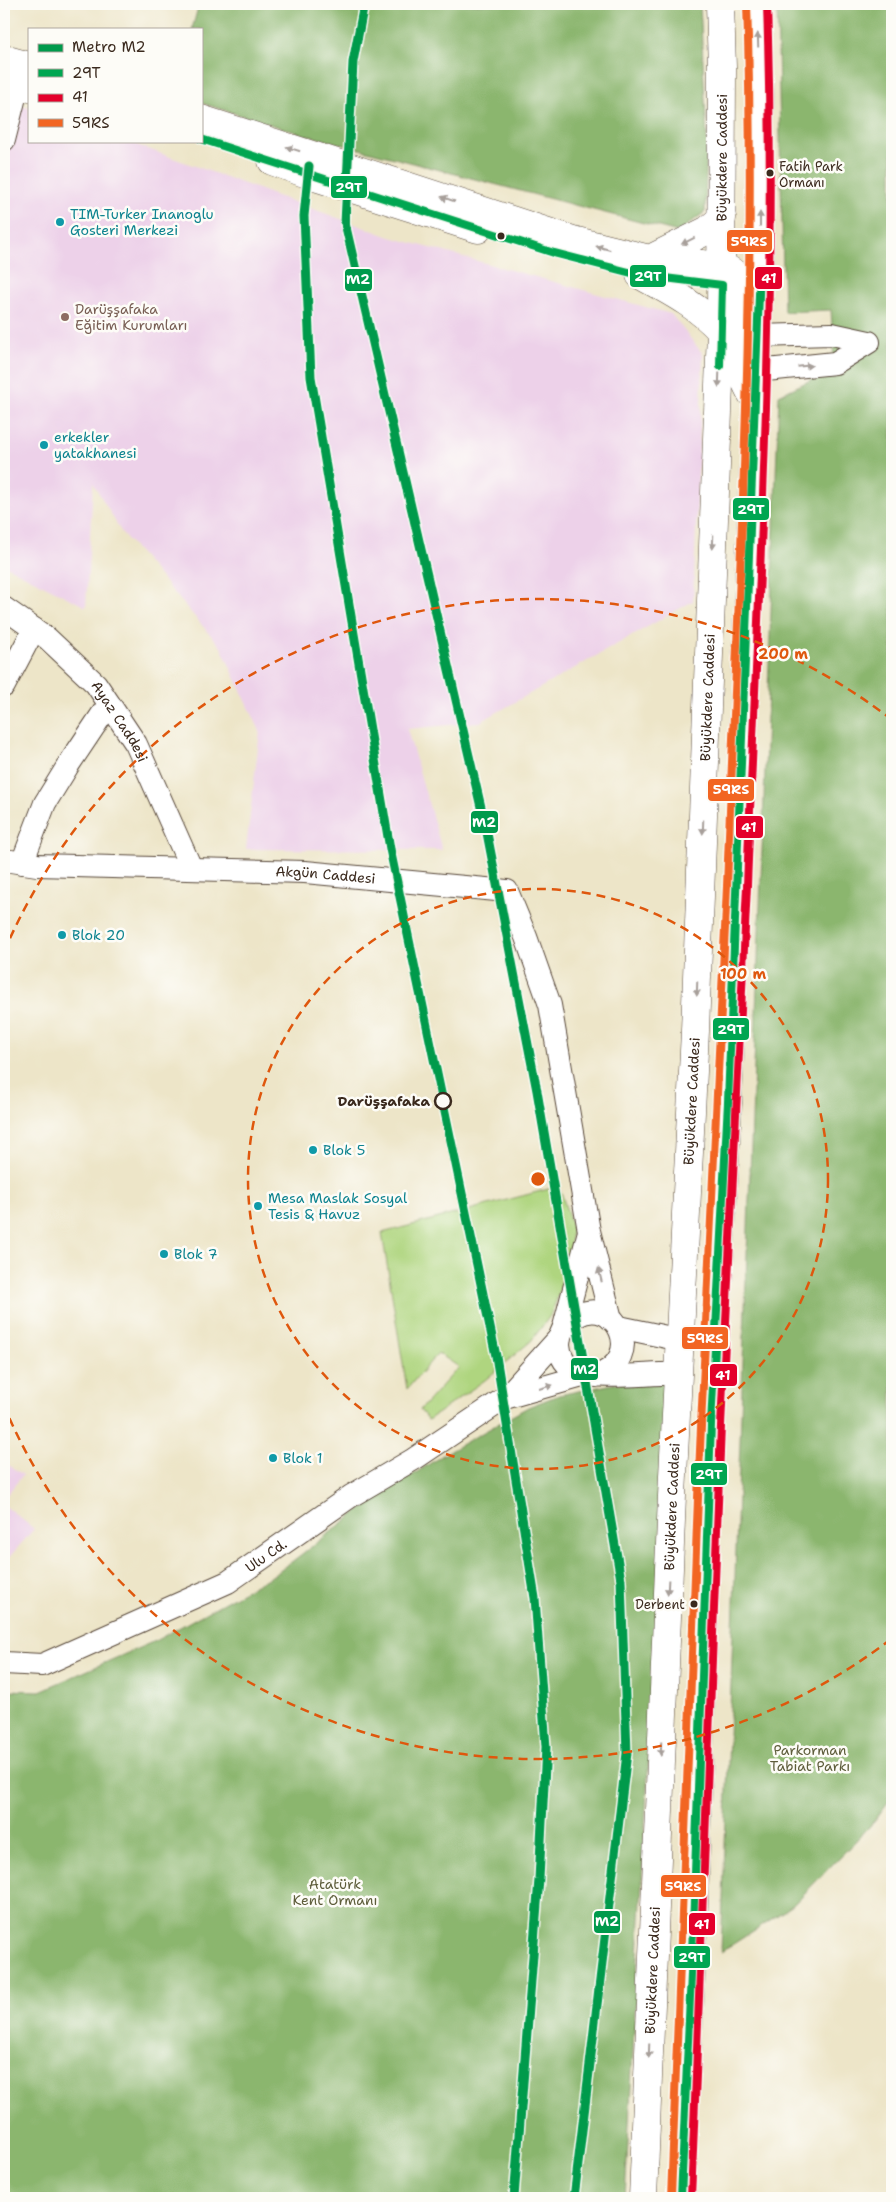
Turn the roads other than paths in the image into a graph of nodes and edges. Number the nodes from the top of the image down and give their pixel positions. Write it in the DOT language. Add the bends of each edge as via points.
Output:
graph roads {
  1 [pos="720,4"];
  2 [pos="757,4"];
  3 [pos="4,58"];
  4 [pos="20,80"];
  5 [pos="202,119"];
  6 [pos="202,139"];
  7 [pos="4,140"];
  8 [pos="722,218"];
  9 [pos="645,267"];
  10 [pos="736,275"];
  11 [pos="721,331"];
  12 [pos="758,336"];
  13 [pos="756,371"];
  14 [pos="756,402"];
  15 [pos="4,608"];
  16 [pos="34,630"];
  17 [pos="4,686"];
  18 [pos="108,704"];
  19 [pos="13,861"];
  20 [pos="191,868"];
  21 [pos="589,1231"];
  22 [pos="682,1310"];
  23 [pos="615,1323"];
  24 [pos="562,1332"];
  25 [pos="651,1332"];
  26 [pos="681,1340"];
  27 [pos="714,1360"];
  28 [pos="591,1376"];
  29 [pos="673,1382"];
  30 [pos="505,1398"];
  31 [pos="4,1663"];
  32 [pos="643,2198"];
  33 [pos="681,2198"];
  1 -- 8 [label="main road, Büyükdere Caddesi"];
  10 -- 2 [label="main road, Büyükdere Caddesi, one-way" via="760,94"];
  3 -- 4 [label="main road"];
  4 -- 7 [label="street"];
  9 -- 5 [label="main road, one-way"];
  6 -- 9 [label="main road" via="554,253"];
  8 -- 9 [label="main road, one-way" via="700,235"];
  8 -- 10 [label="main road, Büyükdere Caddesi"];
  9 -- 10 [label="main road"];
  9 -- 11 [label="main road" via="706,314"];
  10 -- 11 [label="main road, Büyükdere Caddesi"];
  10 -- 12 [label="main road, Büyükdere Caddesi"];
  10 -- 14 [label="main road" via="743,296 742,367"];
  11 -- 22 [label="main road, Büyükdere Caddesi, one-way"];
  12 -- 13 [label="main road, Büyükdere Caddesi"];
  13 -- 12 [label="street, one-way" via="835,362 869,342 832,334"];
  13 -- 14 [label="main road, Büyükdere Caddesi"];
  14 -- 27 [label="main road, Büyükdere Caddesi" via="729,1083"];
  15 -- 16 [label="street, Ayaz Caddesi"];
  16 -- 17 [label="street"];
  16 -- 18 [label="street, Ayaz Caddesi" via="47,638 96,684"];
  18 -- 19 [label="street" via="68,764"];
  18 -- 20 [label="street, Ayaz Caddesi" via="136,744"];
  19 -- 20 [label="street, Akgün Caddesi" via="37,865"];
  20 -- 21 [label="street, Akgün Caddesi" via="305,872 506,891 550,1005"];
  23 -- 21 [label="street, Akgün Caddesi, one-way"];
  21 -- 24 [label="street, Akgün Caddesi"];
  22 -- 25 [label="street" via="663,1329"];
  22 -- 26 [label="main road, Büyükdere Caddesi"];
  23 -- 24 [label="street" via="602,1314 591,1312 571,1319"];
  23 -- 25 [label="street"];
  23 -- 28 [label="street" via="623,1336 621,1357 606,1372"];
  24 -- 28 [label="street" via="559,1347 562,1357 576,1372"];
  24 -- 30 [label="street, Ulu Cd."];
  25 -- 26 [label="street"];
  26 -- 27 [label="main road" via="704,1350"];
  26 -- 29 [label="main road, Büyükdere Caddesi"];
  27 -- 29 [label="main road"];
  27 -- 33 [label="main road, Büyükdere Caddesi"];
  28 -- 29 [label="street"];
  30 -- 28 [label="street, Ulu Cd., one-way"];
  29 -- 32 [label="main road, Büyükdere Caddesi, one-way"];
  30 -- 31 [label="street, Ulu Cd." via="414,1459 351,1496 228,1582 42,1665"];
}
